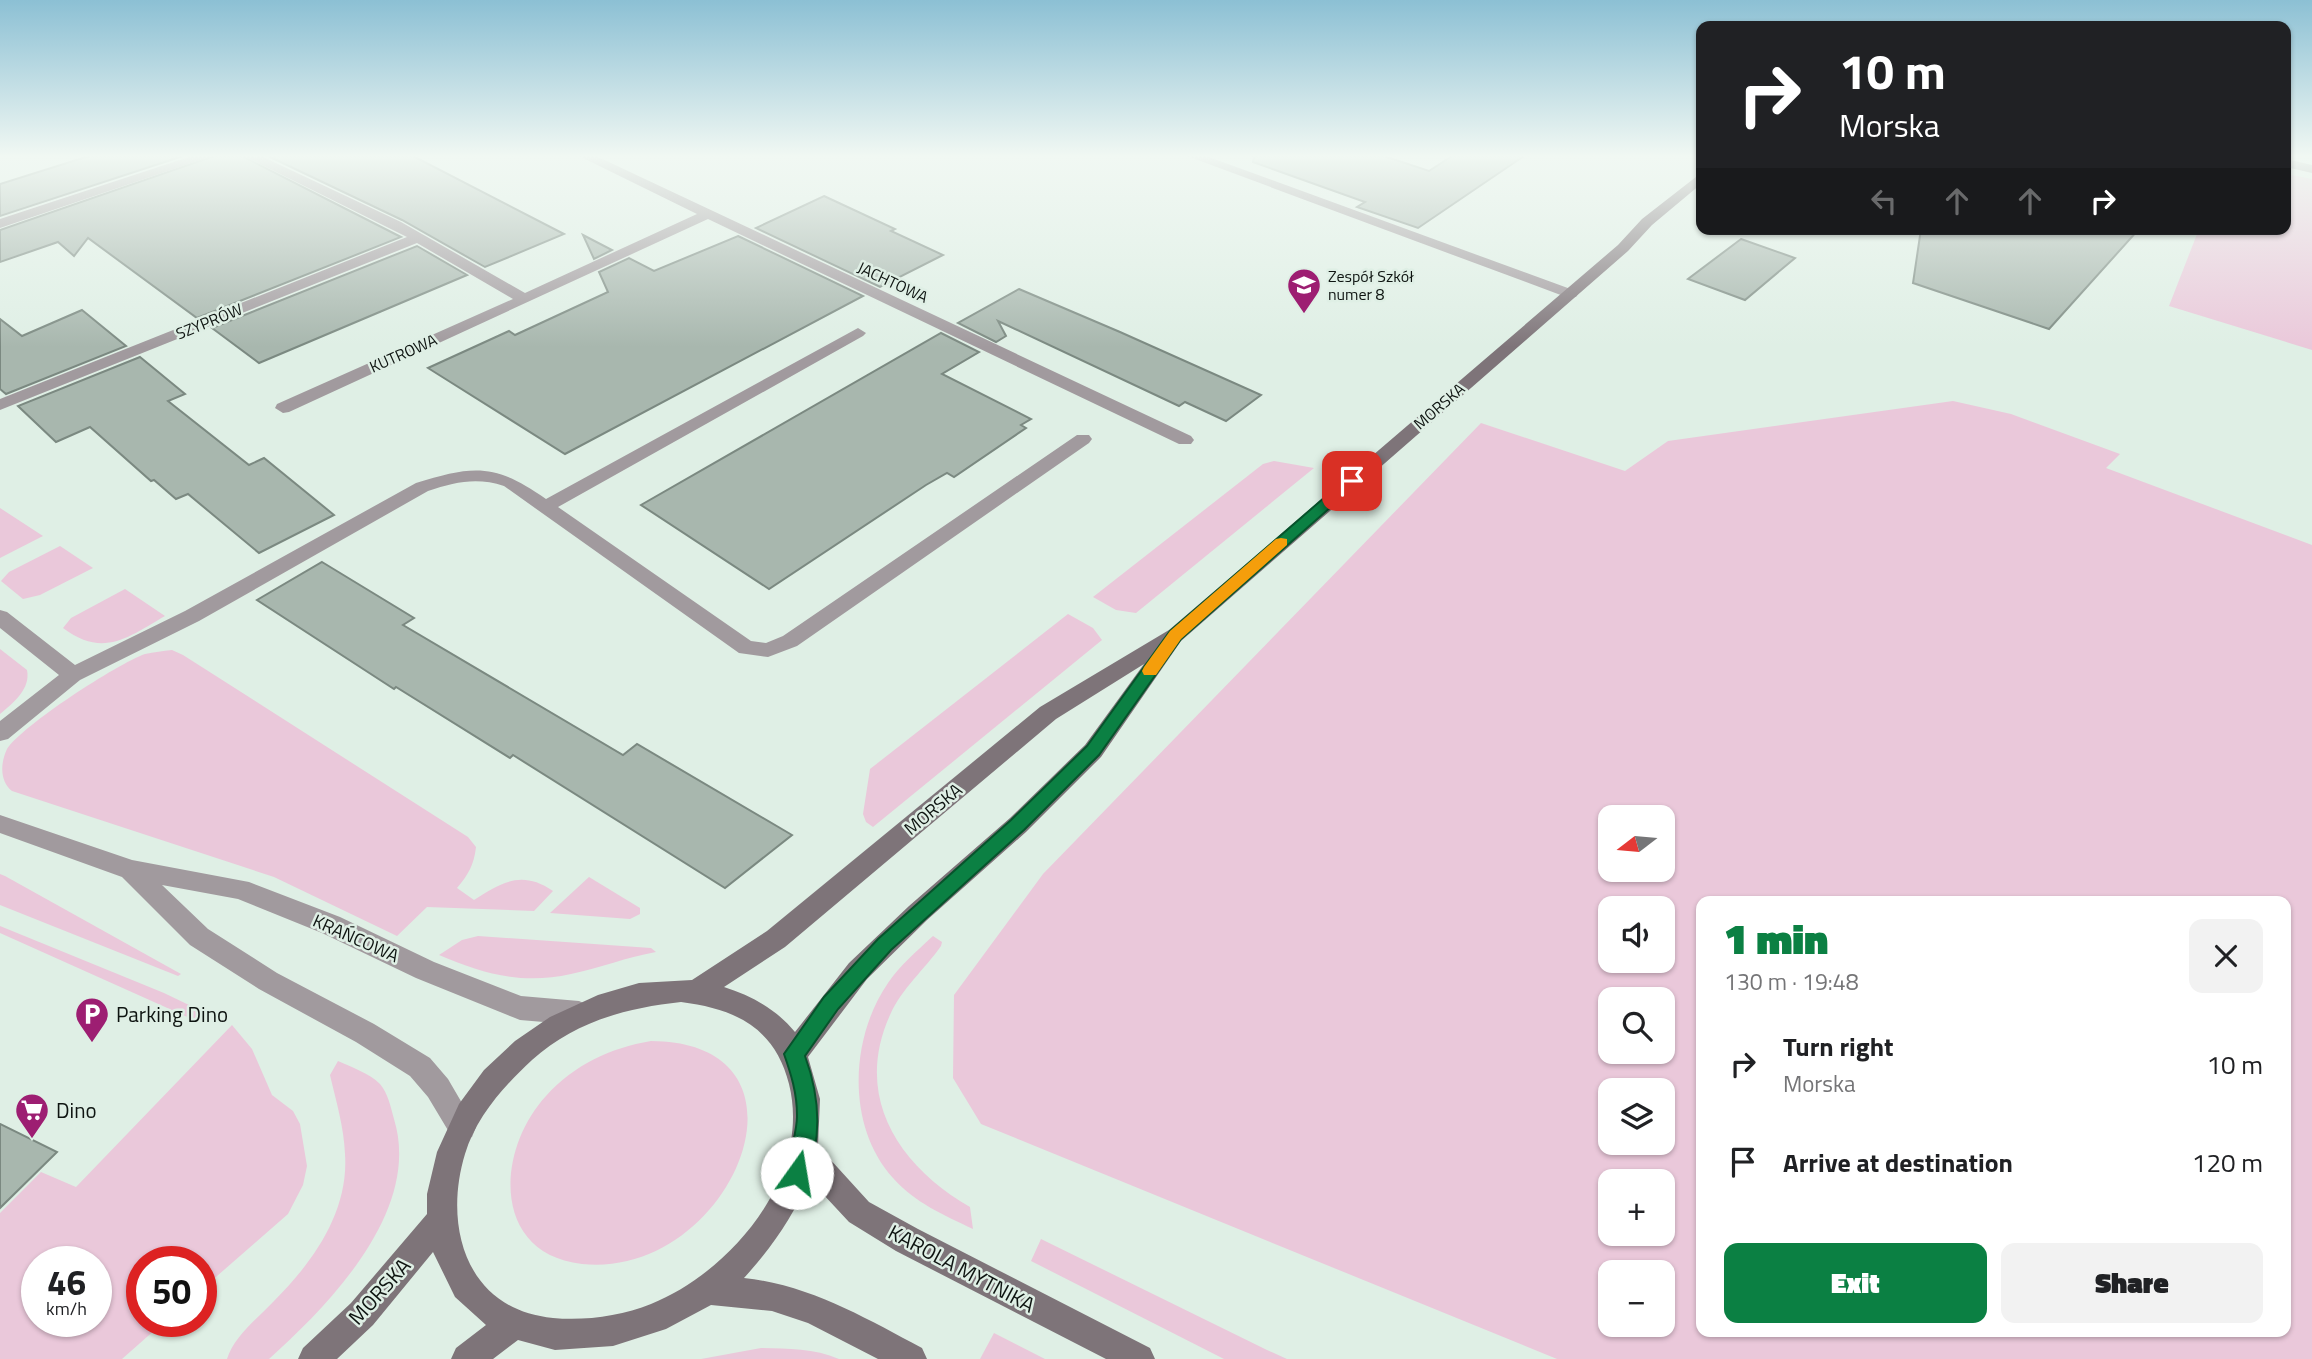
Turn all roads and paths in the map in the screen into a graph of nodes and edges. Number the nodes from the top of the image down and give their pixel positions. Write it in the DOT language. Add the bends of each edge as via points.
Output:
graph roads {
  1 [pos="384,219"];
  2 [pos="697,219"];
  3 [pos="720,219"];
  4 [pos="1367,219"];
  5 [pos="1650,219"];
  6 [pos="418,238"];
  7 [pos="1571,294"];
  8 [pos="524,299"];
  9 [pos="858,333"];
  10 [pos="0,405"];
  11 [pos="283,408"];
  12 [pos="1083,439"];
  13 [pos="1185,440"];
  14 [pos="545,507"];
  15 [pos="0,617"];
  16 [pos="1176,635"];
  17 [pos="73,675"];
  18 [pos="0,733"];
  19 [pos="0,824"];
  20 [pos="130,870"];
  21 [pos="696,991"];
  22 [pos="579,1013"];
  23 [pos="794,1054"];
  24 [pos="462,1127"];
  25 [pos="804,1152"];
  26 [pos="441,1220"];
  27 [pos="707,1289"];
  28 [pos="515,1323"];
  29 [pos="314,1359"];
  30 [pos="467,1359"];
  31 [pos="911,1359"];
  32 [pos="1139,1359"];
  1 -- 6 [label="street"];
  2 -- 8 [label="street, KUTROWA"];
  3 -- 13 [label="street, JACHTOWA"];
  4 -- 7 [label="street"];
  5 -- 7 [label="main road, MORSKA"];
  6 -- 8 [label="street"];
  6 -- 10 [label="street, SZYPRÓW"];
  7 -- 16 [label="main road, MORSKA"];
  8 -- 11 [label="street, KUTROWA"];
  9 -- 14 [label="street"];
  12 -- 14 [label="street" via="790,641 768,650 746,648"];
  14 -- 17 [label="street" via="510,482 488,474 455,476 422,486 180,622"];
  15 -- 17 [label="street"];
  16 -- 21 [label="main road, MORSKA" via="1048,713 776,939"];
  16 -- 23 [label="main road, MORSKA" via="1093,751 858,971"];
  17 -- 18 [label="street"];
  19 -- 20 [label="street, KRAŃCOWA"];
  20 -- 22 [label="street, KRAŃCOWA" via="240,889 488,997 520,1008"];
  20 -- 24 [label="street, KRAŃCOWA" via="199,937 420,1067"];
  21 -- 22 [label="main road" via="647,992"];
  21 -- 23 [label="main road" via="731,1000 761,1016"];
  22 -- 24 [label="main road" via="511,1061"];
  23 -- 25 [label="main road" via="807,1100"];
  24 -- 26 [label="main road" via="444,1182"];
  25 -- 27 [label="main road" via="788,1194 763,1236"];
  25 -- 32 [label="main road, KAROLA MYTNIKA" via="859,1212"];
  26 -- 28 [label="main road" via="449,1257 468,1290 496,1315"];
  26 -- 29 [label="main road, MORSKA" via="362,1314"];
  27 -- 28 [label="main road" via="660,1316 608,1332 549,1334"];
  27 -- 31 [label="main road" via="772,1296 814,1309"];
  28 -- 30 [label="main road"];
}
